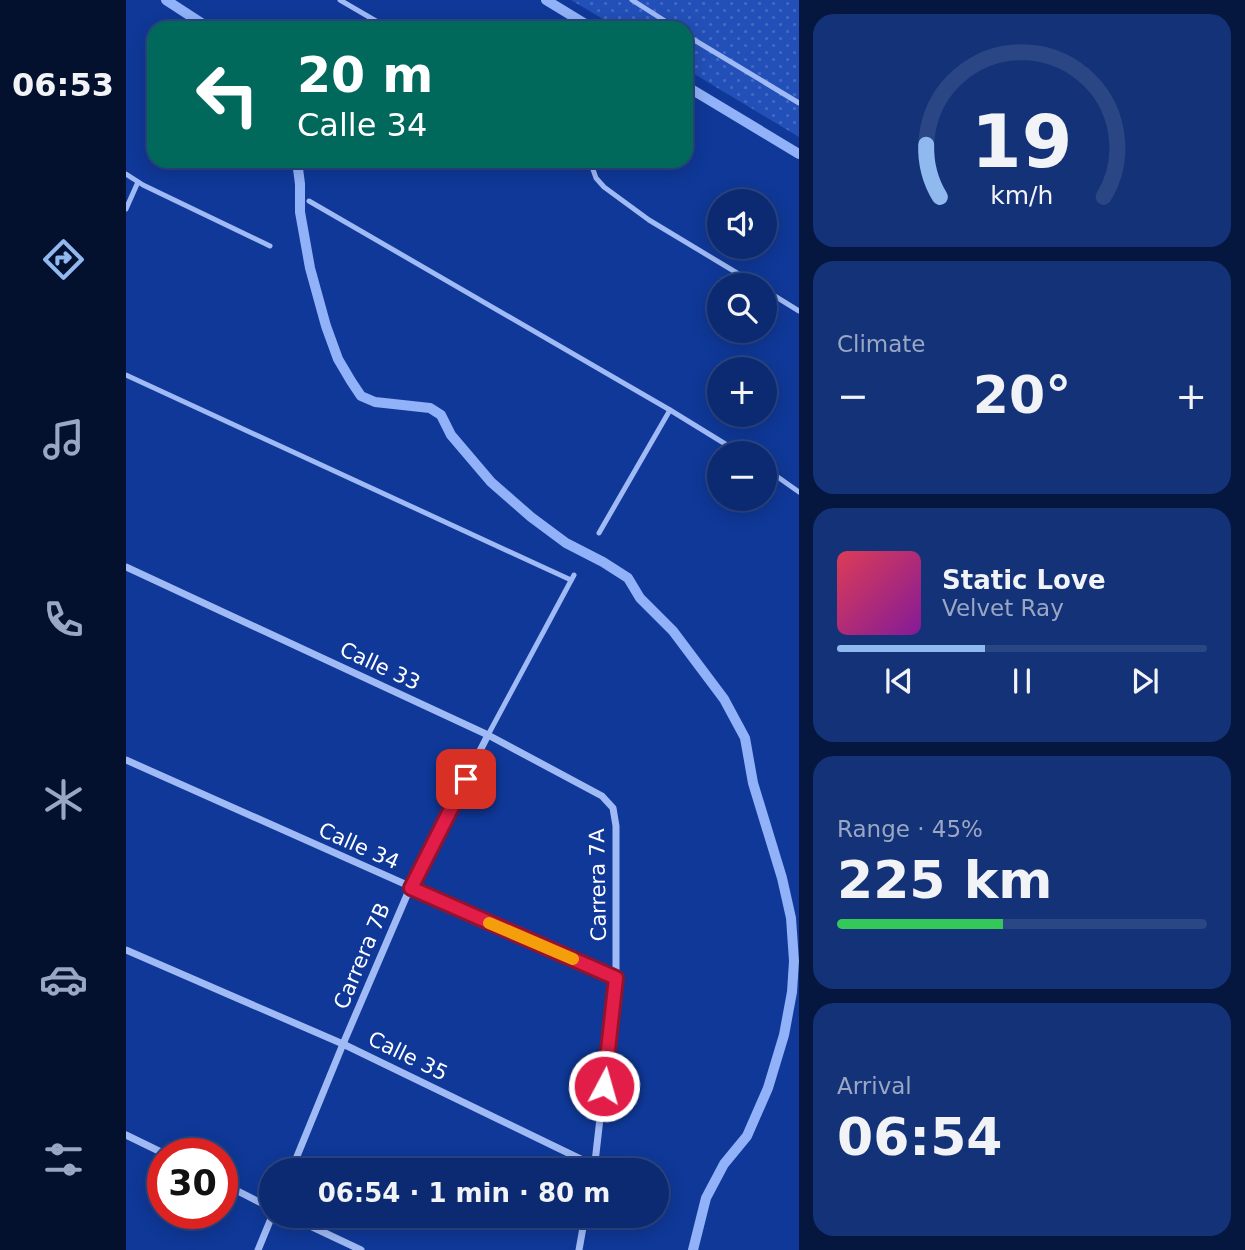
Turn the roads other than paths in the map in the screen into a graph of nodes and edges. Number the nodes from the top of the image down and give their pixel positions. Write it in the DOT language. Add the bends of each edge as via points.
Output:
graph roads {
  1 [pos="340,0"];
  2 [pos="632,0"];
  3 [pos="376,21"];
  4 [pos="665,21"];
  5 [pos="693,39"];
  6 [pos="799,103"];
  7 [pos="592,168"];
  8 [pos="126,174"];
  9 [pos="138,182"];
  10 [pos="309,201"];
  11 [pos="126,209"];
  12 [pos="270,246"];
  13 [pos="737,273"];
  14 [pos="777,297"];
  15 [pos="799,311"];
  16 [pos="126,375"];
  17 [pos="670,410"];
  18 [pos="720,441"];
  19 [pos="777,476"];
  20 [pos="799,492"];
  21 [pos="598,533"];
  22 [pos="126,567"];
  23 [pos="488,735"];
  24 [pos="126,760"];
  25 [pos="613,808"];
  26 [pos="411,888"];
  27 [pos="126,950"];
  28 [pos="616,978"];
  29 [pos="343,1044"];
  30 [pos="126,1135"];
  31 [pos="147,1145"];
  32 [pos="296,1158"];
  33 [pos="572,1158"];
  34 [pos="595,1158"];
  35 [pos="238,1191"];
  36 [pos="259,1202"];
  37 [pos="267,1228"];
  38 [pos="314,1228"];
  39 [pos="583,1228"];
  40 [pos="258,1250"];
  41 [pos="361,1250"];
  42 [pos="579,1250"];
  1 -- 3 [label="lane"];
  2 -- 4 [label="lane"];
  5 -- 6 [label="lane"];
  7 -- 13 [label="lane" via="604,187 649,220"];
  8 -- 9 [label="lane"];
  9 -- 11 [label="lane"];
  9 -- 12 [label="lane"];
  10 -- 17 [label="lane"];
  14 -- 15 [label="lane"];
  16 -- 23 [label="lane, Carrera 7B" via="572,578"];
  17 -- 18 [label="lane"];
  17 -- 21 [label="lane"];
  19 -- 20 [label="lane"];
  22 -- 23 [label="street, Calle 33"];
  23 -- 25 [label="street, Calle 33" via="602,796"];
  23 -- 26 [label="street, Carrera 7B"];
  24 -- 26 [label="street, Calle 34"];
  25 -- 28 [label="street, Carrera 7A"];
  26 -- 28 [label="street, Calle 34"];
  26 -- 29 [label="street, Carrera 7B"];
  27 -- 29 [label="street, Calle 35"];
  28 -- 34 [label="street, Carrera 7A"];
  29 -- 32 [label="street, Carrera 7B"];
  29 -- 33 [label="street, Calle 35"];
  30 -- 31 [label="street"];
  35 -- 36 [label="street"];
  37 -- 40 [label="street"];
  38 -- 41 [label="street"];
  39 -- 42 [label="street"];
}
